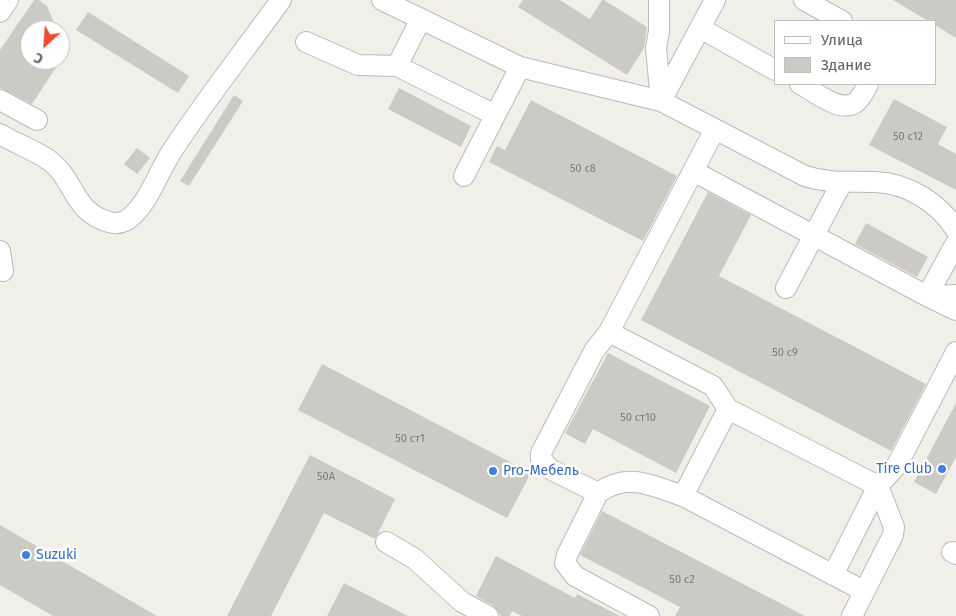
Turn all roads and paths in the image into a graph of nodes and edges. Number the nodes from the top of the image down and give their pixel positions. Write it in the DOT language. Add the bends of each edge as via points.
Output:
graph roads {
  1 [pos="8,0"];
  2 [pos="281,0"];
  3 [pos="382,0"];
  4 [pos="659,0"];
  5 [pos="715,0"];
  6 [pos="804,0"];
  7 [pos="0,12"];
  8 [pos="421,19"];
  9 [pos="840,20"];
  10 [pos="700,28"];
  11 [pos="306,42"];
  12 [pos="397,66"];
  13 [pos="520,67"];
  14 [pos="774,69"];
  15 [pos="802,85"];
  16 [pos="868,85"];
  17 [pos="0,100"];
  18 [pos="661,100"];
  19 [pos="495,115"];
  20 [pos="37,120"];
  21 [pos="715,129"];
  22 [pos="0,134"];
  23 [pos="693,171"];
  24 [pos="464,176"];
  25 [pos="842,184"];
  26 [pos="956,230"];
  27 [pos="814,235"];
  28 [pos="956,243"];
  29 [pos="0,251"];
  30 [pos="3,271"];
  31 [pos="786,288"];
  32 [pos="956,295"];
  33 [pos="927,296"];
  34 [pos="956,310"];
  35 [pos="609,332"];
  36 [pos="956,352"];
  37 [pos="728,409"];
  38 [pos="878,486"];
  39 [pos="598,493"];
  40 [pos="683,496"];
  41 [pos="386,542"];
  42 [pos="833,575"];
  43 [pos="864,591"];
  44 [pos="488,616"];
  45 [pos="649,616"];
  46 [pos="852,616"];
  1 -- 7 [label="lane"];
  2 -- 22 [label="lane" via="173,150 142,205 124,222 108,222 87,211 76,199 60,170"];
  3 -- 8 [label="lane"];
  4 -- 18 [label="lane" via="656,48"];
  5 -- 10 [label="lane"];
  6 -- 9 [label="lane"];
  8 -- 12 [label="lane"];
  8 -- 13 [label="lane"];
  10 -- 14 [label="lane"];
  10 -- 18 [label="lane"];
  11 -- 12 [label="lane" via="358,65"];
  12 -- 19 [label="lane"];
  13 -- 18 [label="lane"];
  13 -- 19 [label="lane"];
  15 -- 16 [label="lane" via="846,106 860,100"];
  17 -- 20 [label="lane"];
  18 -- 21 [label="lane"];
  19 -- 24 [label="lane"];
  21 -- 23 [label="lane"];
  21 -- 25 [label="lane" via="805,176"];
  23 -- 27 [label="lane"];
  23 -- 35 [label="lane"];
  25 -- 26 [label="lane" via="875,182 899,186 939,208"];
  25 -- 27 [label="lane"];
  27 -- 31 [label="lane"];
  27 -- 33 [label="lane"];
  28 -- 33 [label="lane"];
  29 -- 30 [label="lane"];
  32 -- 33 [label="lane"];
  33 -- 34 [label="lane"];
  35 -- 37 [label="lane" via="713,386"];
  35 -- 39 [label="lane" via="594,351 541,453 541,459 550,469"];
  36 -- 38 [label="lane" via="897,464"];
  37 -- 38 [label="lane"];
  37 -- 40 [label="lane"];
  38 -- 42 [label="lane"];
  38 -- 43 [label="lane" via="894,527 893,535"];
  39 -- 40 [label="lane" via="627,481"];
  39 -- 45 [label="lane" via="566,563 574,576"];
  40 -- 42 [label="lane"];
  41 -- 44 [label="lane" via="416,559 462,602"];
  42 -- 43 [label="lane"];
  43 -- 46 [label="lane"];
}
